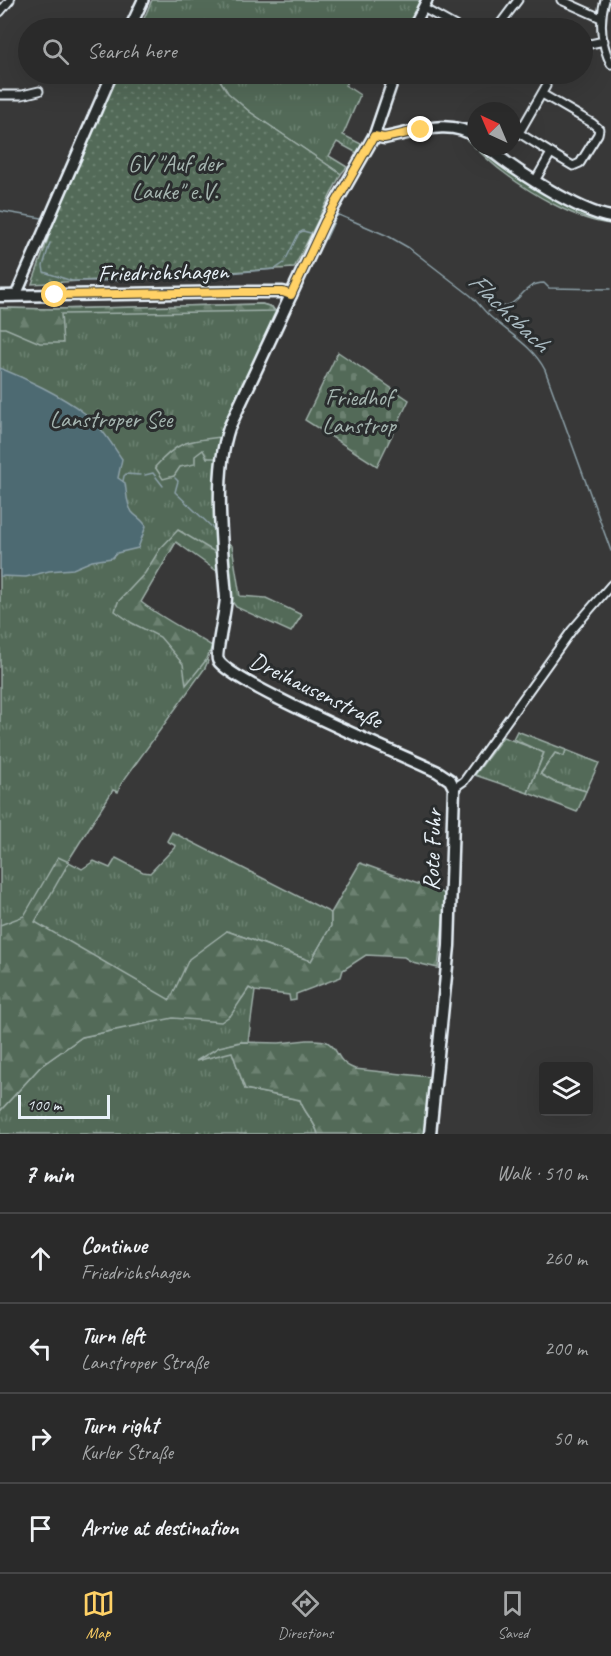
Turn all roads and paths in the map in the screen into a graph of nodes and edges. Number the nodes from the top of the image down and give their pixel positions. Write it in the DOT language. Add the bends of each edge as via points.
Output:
graph roads {
  1 [pos="10,0"];
  2 [pos="143,0"];
  3 [pos="518,0"];
  4 [pos="561,0"];
  5 [pos="605,0"];
  6 [pos="425,4"];
  7 [pos="0,12"];
  8 [pos="135,18"];
  9 [pos="418,18"];
  10 [pos="445,18"];
  11 [pos="504,18"];
  12 [pos="601,18"];
  13 [pos="604,41"];
  14 [pos="593,43"];
  15 [pos="611,64"];
  16 [pos="108,84"];
  17 [pos="392,84"];
  18 [pos="546,86"];
  19 [pos="39,91"];
  20 [pos="542,94"];
  21 [pos="0,95"];
  22 [pos="467,130"];
  23 [pos="374,136"];
  24 [pos="551,153"];
  25 [pos="498,156"];
  26 [pos="535,181"];
  27 [pos="611,217"];
  28 [pos="16,295"];
  29 [pos="291,295"];
  30 [pos="0,296"];
  31 [pos="611,585"];
  32 [pos="454,788"];
  33 [pos="430,1134"];
  1 -- 7 [label="street"];
  2 -- 8 [label="street"];
  3 -- 11 [label="street"];
  4 -- 12 [label="street"];
  5 -- 12 [label="street"];
  6 -- 9 [label="street"];
  6 -- 10 [label="street"];
  12 -- 13 [label="street"];
  13 -- 14 [label="street"];
  13 -- 15 [label="street"];
  16 -- 28 [label="street"];
  17 -- 23 [label="street"];
  18 -- 20 [label="street"];
  19 -- 21 [label="street"];
  20 -- 24 [label="street" via="519,133"];
  20 -- 24 [label="street" via="598,129 580,163 573,166"];
  22 -- 23 [label="main road" via="451,126 384,138"];
  23 -- 29 [label="main road" via="325,222"];
  24 -- 26 [label="street"];
  25 -- 26 [label="main road"];
  26 -- 27 [label="main road" via="580,207"];
  28 -- 29 [label="main road, Friedrichshagen" via="283,292"];
  28 -- 30 [label="main road, Friedrichshagen"];
  29 -- 32 [label="main road, Dreihausenstraße" via="224,446 220,498 226,597 218,659 266,693 438,772"];
  31 -- 32 [label="street, Rote Fuhr" via="572,630 464,781"];
  32 -- 33 [label="main road, Rote Fuhr" via="446,979"];
}
